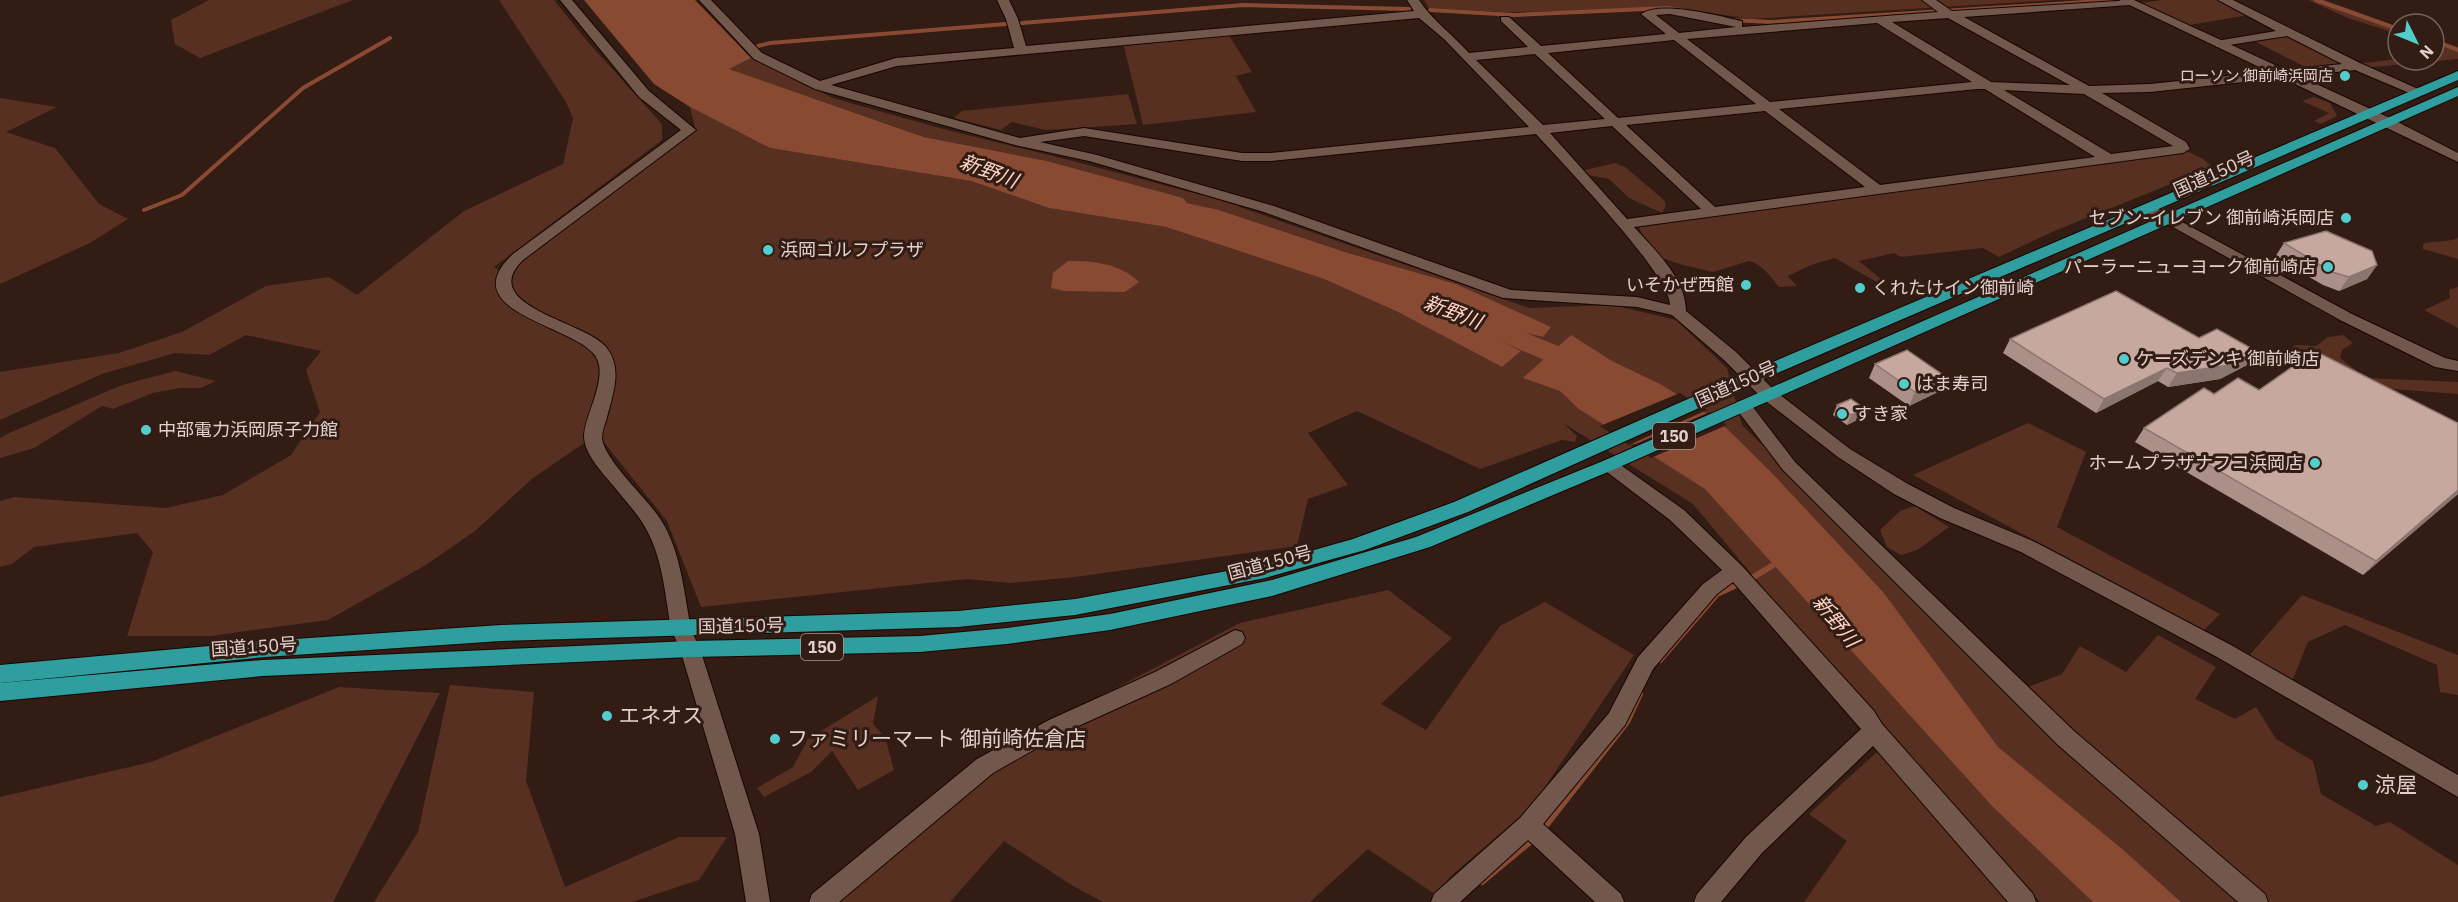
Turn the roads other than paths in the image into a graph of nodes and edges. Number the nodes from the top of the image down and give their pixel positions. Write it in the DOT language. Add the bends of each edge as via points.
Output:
graph roads {
  1 [pos="566,0"];
  2 [pos="705,0"];
  3 [pos="1003,0"];
  4 [pos="1413,0"];
  5 [pos="1928,0"];
  6 [pos="2224,0"];
  7 [pos="2128,1"];
  8 [pos="1945,11"];
  9 [pos="1422,14"];
  10 [pos="1505,19"];
  11 [pos="1878,19"];
  12 [pos="1774,27"];
  13 [pos="2289,32"];
  14 [pos="1677,36"];
  15 [pos="2220,44"];
  16 [pos="1021,50"];
  17 [pos="1538,50"];
  18 [pos="1466,57"];
  19 [pos="2356,66"];
  20 [pos="2279,73"];
  21 [pos="2458,75"];
  22 [pos="820,86"];
  23 [pos="1989,86"];
  24 [pos="2086,90"];
  25 [pos="2458,91"];
  26 [pos="2419,92"];
  27 [pos="1767,106"];
  28 [pos="2369,114"];
  29 [pos="1615,122"];
  30 [pos="2387,122"];
  31 [pos="1539,129"];
  32 [pos="1020,142"];
  33 [pos="2458,158"];
  34 [pos="2109,159"];
  35 [pos="1877,190"];
  36 [pos="2149,208"];
  37 [pos="1712,212"];
  38 [pos="2168,219"];
  39 [pos="1623,224"];
  40 [pos="1678,312"];
  41 [pos="2458,366"];
  42 [pos="1752,377"];
  43 [pos="1769,394"];
  44 [pos="1736,409"];
  45 [pos="1614,463"];
  46 [pos="1735,571"];
  47 [pos="1234,638"];
  48 [pos="686,639"];
  49 [pos="0,674"];
  50 [pos="0,692"];
  51 [pos="1874,731"];
  52 [pos="2458,787"];
  53 [pos="1528,825"];
  54 [pos="758,902"];
  55 [pos="821,902"];
  56 [pos="1443,902"];
  57 [pos="1612,902"];
  58 [pos="1706,902"];
  59 [pos="2024,902"];
  60 [pos="2256,902"];
  1 -- 48 [label="street" via="644,94 689,130 518,256 506,268 503,292 512,302 584,339 599,349 606,360 608,377 593,437 598,453 658,533 667,553"];
  2 -- 22 [label="street" via="758,56"];
  3 -- 16 [label="street"];
  4 -- 9 [label="street"];
  5 -- 8 [label="street"];
  6 -- 13 [label="street"];
  7 -- 8 [label="street"];
  7 -- 15 [label="street"];
  8 -- 11 [label="street"];
  8 -- 24 [label="street"];
  9 -- 16 [label="street"];
  9 -- 18 [label="street"];
  10 -- 17 [label="street"];
  11 -- 12 [label="street"];
  11 -- 23 [label="street"];
  12 -- 14 [label="street"];
  12 -- 14 [label="street" via="1723,22 1682,11 1647,14"];
  13 -- 15 [label="street"];
  13 -- 19 [label="street"];
  14 -- 17 [label="street"];
  14 -- 27 [label="street"];
  15 -- 20 [label="street"];
  16 -- 22 [label="street" via="896,62"];
  17 -- 18 [label="street"];
  17 -- 29 [label="street"];
  18 -- 31 [label="street"];
  19 -- 20 [label="street"];
  19 -- 26 [label="street"];
  20 -- 24 [label="street" via="2150,88"];
  20 -- 28 [label="street"];
  21 -- 26 [label="highway, 国道150号 / 150"];
  22 -- 32 [label="street"];
  23 -- 24 [label="street"];
  23 -- 27 [label="street"];
  23 -- 34 [label="street"];
  24 -- 34 [label="street" via="2183,149"];
  25 -- 30 [label="highway, 国道150号 / 150"];
  26 -- 28 [label="highway, 国道150号 / 150"];
  27 -- 29 [label="street"];
  27 -- 35 [label="street"];
  28 -- 30 [label="street"];
  28 -- 36 [label="highway, 国道150号 / 150"];
  29 -- 31 [label="street"];
  29 -- 37 [label="street"];
  30 -- 33 [label="street"];
  30 -- 38 [label="highway, 国道150号 / 150"];
  31 -- 32 [label="street" via="1271,157 1242,157 1084,132"];
  31 -- 39 [label="street"];
  32 -- 40 [label="street" via="1092,158 1269,209 1509,295 1637,302"];
  34 -- 35 [label="street"];
  35 -- 37 [label="street"];
  36 -- 38 [label="street"];
  36 -- 42 [label="highway, 国道150号 / 150"];
  37 -- 39 [label="street"];
  38 -- 41 [label="street" via="2346,317 2441,363"];
  38 -- 43 [label="highway, 国道150号 / 150"];
  39 -- 40 [label="street" via="1656,260 1678,297"];
  40 -- 42 [label="street"];
  42 -- 43 [label="street"];
  42 -- 48 [label="highway, 国道150号 / 150" via="1461,507 1264,571 1075,608"];
  43 -- 44 [label="highway, 国道150号 / 150"];
  43 -- 52 [label="street" via="1844,453 1901,489 2028,548 2224,651"];
  44 -- 45 [label="highway, 国道150号 / 150"];
  44 -- 60 [label="street" via="2066,738"];
  45 -- 46 [label="street" via="1677,515"];
  45 -- 48 [label="highway, 国道150号 / 150" via="1424,542 1272,588 1110,622 920,644"];
  46 -- 51 [label="street" via="1866,717"];
  46 -- 53 [label="street" via="1710,589 1645,663 1617,719"];
  47 -- 55 [label="street" via="1163,678 1057,726 985,766"];
  48 -- 49 [label="highway, 国道150号 / 150" via="501,633"];
  48 -- 50 [label="highway, 国道150号 / 150" via="263,668"];
  48 -- 54 [label="street" via="747,834"];
  51 -- 58 [label="street" via="1754,845"];
  51 -- 59 [label="street"];
  53 -- 56 [label="street"];
  53 -- 57 [label="street"];
}
